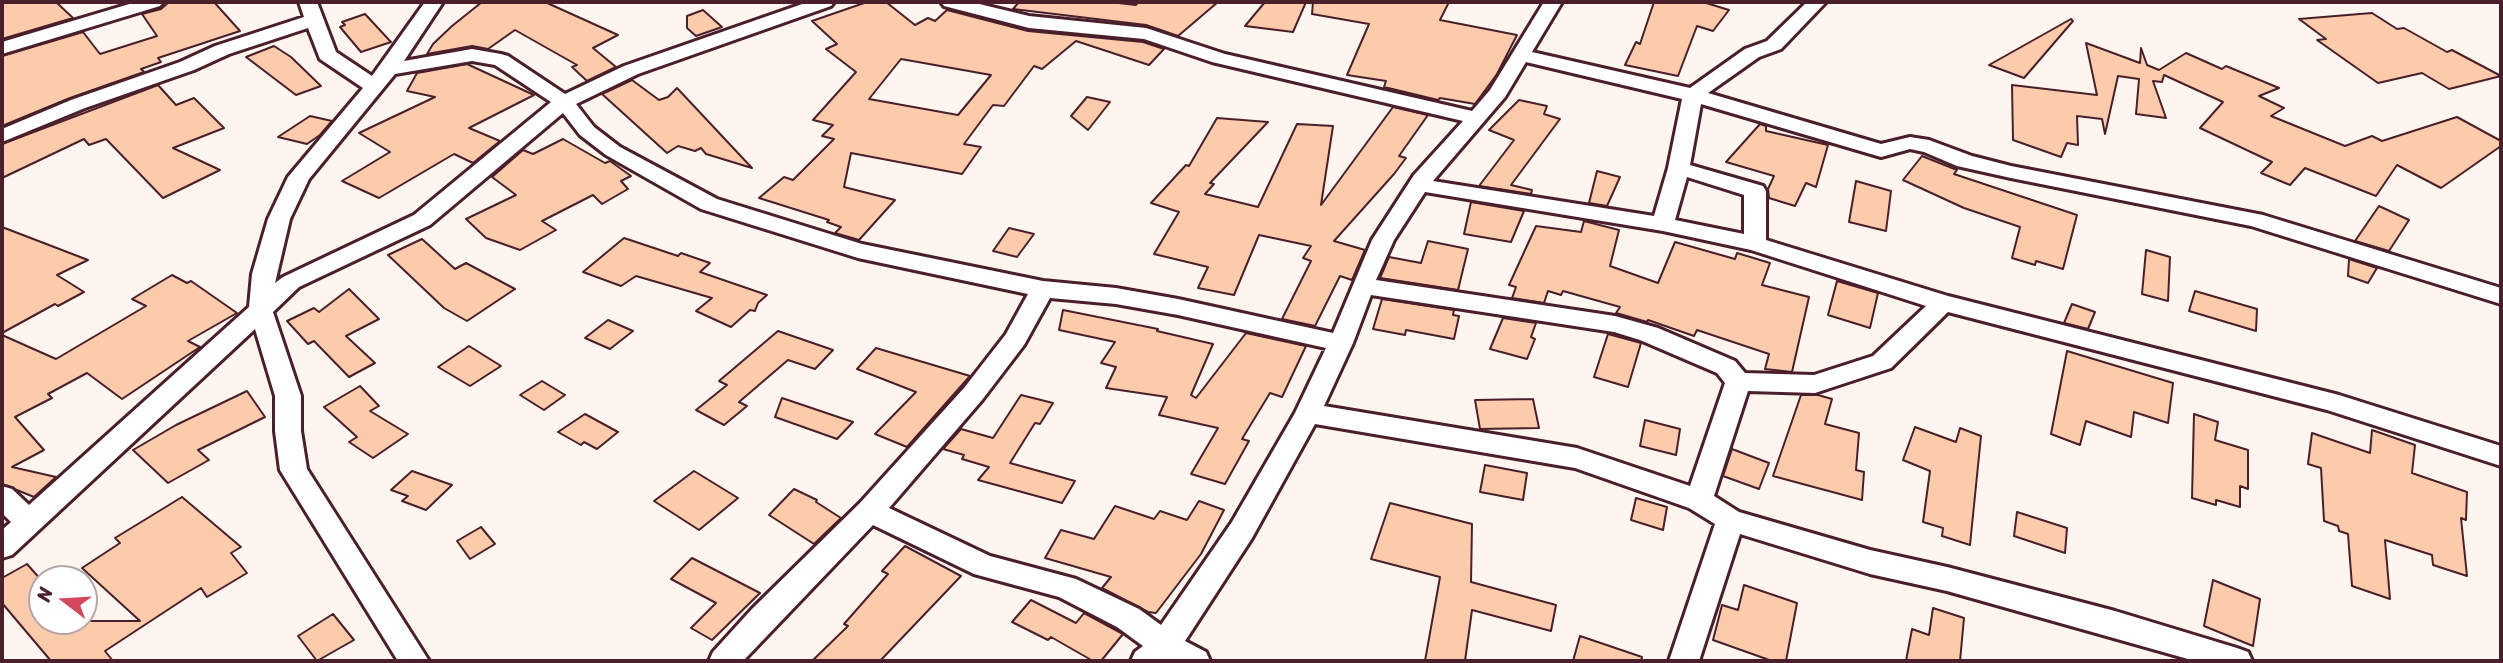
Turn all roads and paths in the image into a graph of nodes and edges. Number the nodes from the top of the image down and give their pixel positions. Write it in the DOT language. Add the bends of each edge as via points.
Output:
graph roads {
  1 [pos="154,2"];
  2 [pos="434,2"];
  3 [pos="825,2"];
  4 [pos="950,2"];
  5 [pos="1553,2"];
  6 [pos="1817,2"];
  7 [pos="310,11"];
  8 [pos="2,24"];
  9 [pos="10,45"];
  10 [pos="1520,55"];
  11 [pos="382,78"];
  12 [pos="1693,95"];
  13 [pos="564,102"];
  14 [pos="1477,118"];
  15 [pos="2,136"];
  16 [pos="1679,168"];
  17 [pos="1419,185"];
  18 [pos="1663,224"];
  19 [pos="1755,244"];
  20 [pos="1362,286"];
  21 [pos="1043,289"];
  22 [pos="2501,296"];
  23 [pos="1942,303"];
  24 [pos="261,311"];
  25 [pos="1341,343"];
  26 [pos="1738,382"];
  27 [pos="1308,413"];
  28 [pos="2501,456"];
  29 [pos="2,497"];
  30 [pos="1699,500"];
  31 [pos="870,511"];
  32 [pos="1730,520"];
  33 [pos="29,522"];
  34 [pos="2,548"];
  35 [pos="1156,653"];
  36 [pos="414,661"];
  37 [pos="724,661"];
  38 [pos="1195,661"];
  39 [pos="1684,661"];
  40 [pos="2236,661"];
  1 -- 9 [label="street"];
  2 -- 11 [label="street"];
  3 -- 13 [label="street" via="631,70"];
  4 -- 14 [label="street" via="1029,22 1146,34 1219,58"];
  5 -- 10 [label="street"];
  6 -- 12 [label="street" via="1774,45 1752,53"];
  7 -- 11 [label="street" via="327,55"];
  7 -- 15 [label="street" via="187,66"];
  8 -- 9 [label="street"];
  10 -- 12 [label="street"];
  10 -- 14 [label="street"];
  11 -- 13 [label="street" via="454,57 489,56"];
  11 -- 24 [label="street" via="299,177 285,204 264,274"];
  12 -- 16 [label="street"];
  12 -- 22 [label="street" via="1881,151 1920,144 2011,172 2255,220"];
  13 -- 21 [label="street" via="587,131 613,151 709,204 858,251"];
  13 -- 24 [label="street" via="422,220 291,282"];
  14 -- 17 [label="street"];
  16 -- 18 [label="street"];
  16 -- 19 [label="street" via="1755,191"];
  17 -- 18 [label="street"];
  17 -- 20 [label="street"];
  18 -- 19 [label="street"];
  19 -- 23 [label="street"];
  20 -- 25 [label="street"];
  20 -- 26 [label="street" via="1615,324 1726,367"];
  21 -- 25 [label="street" via="1145,301"];
  21 -- 31 [label="street" via="1015,339 973,394"];
  23 -- 26 [label="street" via="1882,362 1815,384"];
  23 -- 28 [label="street" via="2330,401"];
  24 -- 33 [label="street"];
  24 -- 36 [label="street" via="288,397 294,470"];
  25 -- 27 [label="street"];
  26 -- 30 [label="street"];
  27 -- 30 [label="street" via="1577,458"];
  27 -- 35 [label="street" via="1242,530"];
  29 -- 33 [label="street"];
  30 -- 32 [label="street"];
  31 -- 35 [label="street" via="984,566 1066,587 1128,618"];
  31 -- 37 [label="street"];
  32 -- 39 [label="street"];
  32 -- 40 [label="street"];
  33 -- 34 [label="street"];
  35 -- 38 [label="street"];
}
